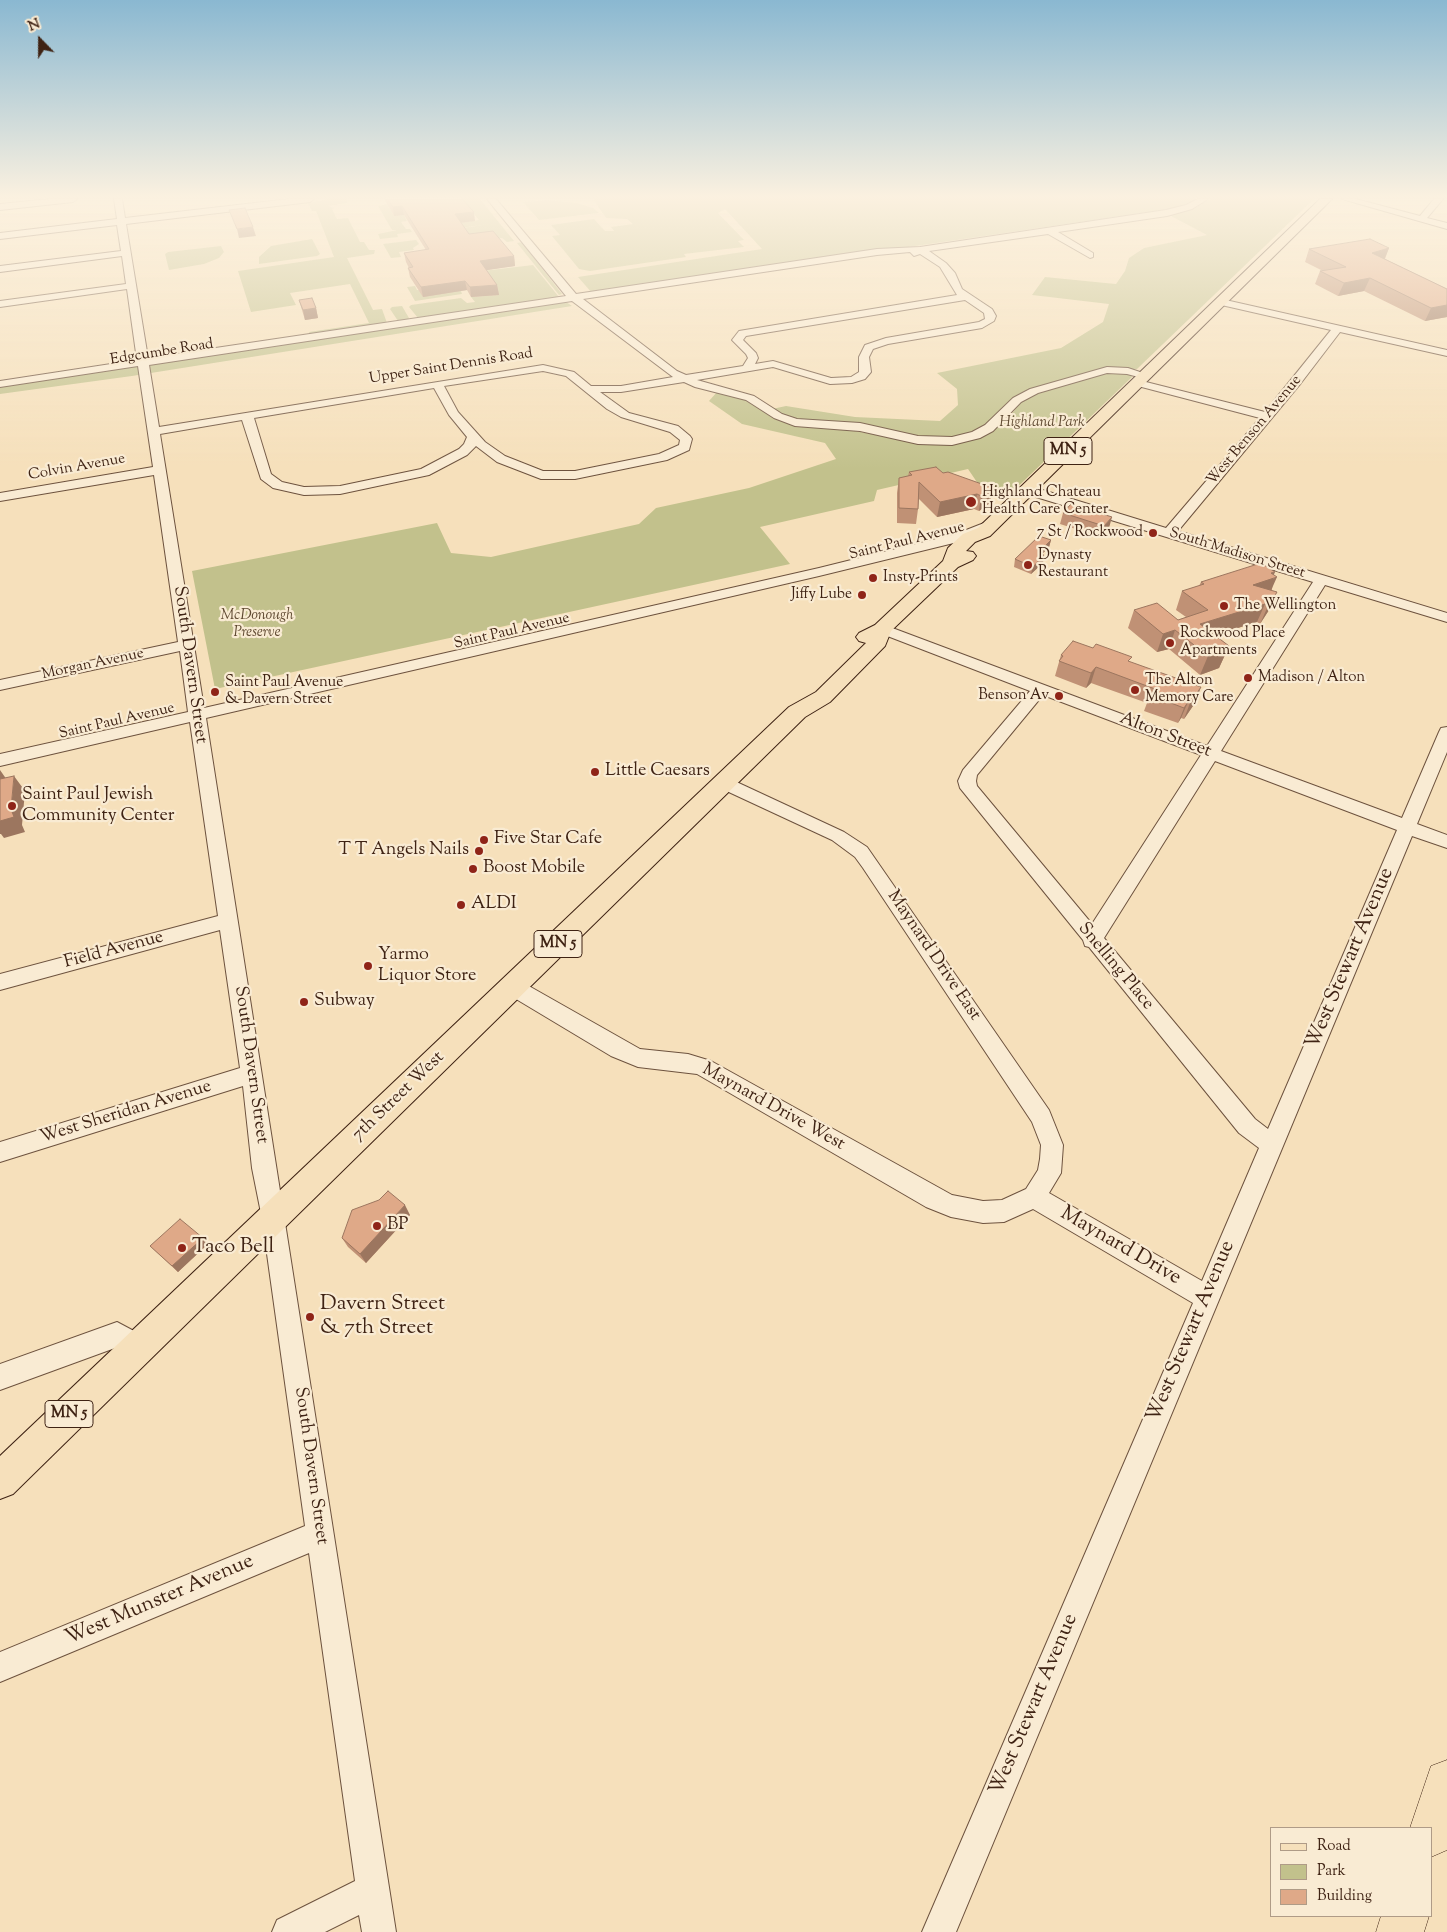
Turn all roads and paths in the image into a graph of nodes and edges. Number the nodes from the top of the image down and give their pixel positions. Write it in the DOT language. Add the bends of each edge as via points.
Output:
graph roads {
  1 [pos="109,289"];
  2 [pos="132,289"];
  3 [pos="566,289"];
  4 [pos="574,289"];
  5 [pos="659,289"];
  6 [pos="957,289"];
  7 [pos="1234,289"];
  8 [pos="964,297"];
  9 [pos="580,300"];
  10 [pos="1221,302"];
  11 [pos="0,304"];
  12 [pos="1338,328"];
  13 [pos="752,353"];
  14 [pos="1447,353"];
  15 [pos="782,365"];
  16 [pos="144,367"];
  17 [pos="748,367"];
  18 [pos="682,378"];
  19 [pos="1142,380"];
  20 [pos="0,384"];
  21 [pos="437,384"];
  22 [pos="588,389"];
  23 [pos="621,389"];
  24 [pos="0,392"];
  25 [pos="611,407"];
  26 [pos="247,416"];
  27 [pos="1266,416"];
  28 [pos="154,431"];
  29 [pos="477,441"];
  30 [pos="498,457"];
  31 [pos="454,458"];
  32 [pos="160,470"];
  33 [pos="1028,490"];
  34 [pos="0,497"];
  35 [pos="989,528"];
  36 [pos="1170,533"];
  37 [pos="1321,580"];
  38 [pos="1447,618"];
  39 [pos="882,629"];
  40 [pos="186,645"];
  41 [pos="0,685"];
  42 [pos="1040,689"];
  43 [pos="196,710"];
  44 [pos="1447,732"];
  45 [pos="0,748"];
  46 [pos="1210,753"];
  47 [pos="0,760"];
  48 [pos="724,783"];
  49 [pos="1407,827"];
  50 [pos="1447,842"];
  51 [pos="229,920"];
  52 [pos="1092,941"];
  53 [pos="0,982"];
  54 [pos="513,987"];
  55 [pos="252,1074"];
  56 [pos="1272,1144"];
  57 [pos="0,1152"];
  58 [pos="1034,1197"];
  59 [pos="274,1218"];
  60 [pos="1206,1297"];
  61 [pos="138,1348"];
  62 [pos="0,1377"];
  63 [pos="0,1481"];
  64 [pos="320,1534"];
  65 [pos="0,1668"];
  66 [pos="1447,1782"];
  67 [pos="1432,1831"];
  68 [pos="373,1890"];
  69 [pos="1405,1917"];
  70 [pos="289,1932"];
  71 [pos="379,1932"];
  72 [pos="939,1932"];
  73 [pos="1400,1932"];
  1 -- 11 [label="street"];
  2 -- 16 [label="street, South Davern Street"];
  3 -- 9 [label="street"];
  4 -- 9 [label="street"];
  5 -- 9 [label="street, Edgcumbe Road"];
  6 -- 8 [label="street"];
  7 -- 10 [label="main road, 7th Street West / MN 5"];
  8 -- 13 [label="street" via="740,334 737,340"];
  8 -- 15 [label="street" via="988,311 989,321 977,326 876,344 866,350 865,372 861,377 830,381"];
  9 -- 16 [label="street, Edgcumbe Road"];
  9 -- 18 [label="street"];
  10 -- 12 [label="street"];
  10 -- 19 [label="main road, 7th Street West / MN 5"];
  12 -- 14 [label="street"];
  12 -- 27 [label="street, West Benson Avenue"];
  13 -- 15 [label="street"];
  13 -- 17 [label="street"];
  15 -- 17 [label="street"];
  16 -- 20 [label="street, Edgcumbe Road"];
  16 -- 24 [label="street, Edgcumbe Road"];
  16 -- 28 [label="street, South Davern Street"];
  17 -- 18 [label="street"];
  18 -- 19 [label="street" via="750,398 778,416 795,422 860,427 909,439 935,441 960,439 982,432 1021,397 1042,388 1107,370 1128,371"];
  18 -- 23 [label="street"];
  19 -- 27 [label="street"];
  19 -- 33 [label="main road, 7th Street West / MN 5"];
  21 -- 22 [label="street, Upper Saint Dennis Road" via="543,368 570,374"];
  21 -- 26 [label="street, Upper Saint Dennis Road"];
  21 -- 29 [label="street" via="453,413"];
  22 -- 23 [label="street"];
  22 -- 25 [label="street, Upper Saint Dennis Road"];
  23 -- 25 [label="street" via="610,400"];
  25 -- 30 [label="street, Upper Saint Dennis Road" via="636,419 674,429 686,439 685,447 663,457 569,476 541,475"];
  26 -- 28 [label="street, Upper Saint Dennis Road"];
  26 -- 31 [label="street" via="266,476 278,485 296,490 330,491 398,479 425,472"];
  27 -- 36 [label="street, West Benson Avenue"];
  28 -- 32 [label="street, South Davern Street"];
  29 -- 30 [label="street"];
  29 -- 31 [label="street"];
  30 -- 31 [label="street"];
  32 -- 34 [label="street, Colvin Avenue"];
  32 -- 40 [label="street, South Davern Street"];
  33 -- 35 [label="main road, 7th Street West / MN 5"];
  33 -- 36 [label="street, South Madison Street"];
  35 -- 39 [label="main road, 7th Street West / MN 5" via="982,542 952,563"];
  35 -- 43 [label="street, Saint Paul Avenue" via="819,572"];
  36 -- 37 [label="street, South Madison Street"];
  37 -- 38 [label="street, South Madison Street"];
  37 -- 46 [label="street"];
  39 -- 42 [label="street, Alton Street"];
  39 -- 48 [label="main road, 7th Street West / MN 5" via="878,642 828,692 798,712"];
  40 -- 41 [label="street, Morgan Avenue"];
  40 -- 43 [label="street, South Davern Street"];
  42 -- 46 [label="street, Alton Street"];
  42 -- 52 [label="street, Snelling Place" via="969,774 967,782"];
  43 -- 45 [label="street, Saint Paul Avenue"];
  43 -- 47 [label="street, Saint Paul Avenue"];
  43 -- 51 [label="street, South Davern Street"];
  44 -- 49 [label="street, West Stewart Avenue"];
  46 -- 49 [label="street, Alton Street"];
  46 -- 52 [label="street"];
  48 -- 54 [label="main road, 7th Street West / MN 5"];
  48 -- 58 [label="street, Maynard Drive East" via="838,836 861,852 870,863 1044,1124 1052,1145 1052,1159 1049,1173"];
  49 -- 50 [label="street, Alton Street"];
  49 -- 56 [label="street, West Stewart Avenue"];
  51 -- 53 [label="street, Field Avenue"];
  51 -- 55 [label="street, South Davern Street"];
  52 -- 56 [label="street, Snelling Place" via="1247,1126"];
  54 -- 58 [label="street, Maynard Drive West" via="619,1050 638,1058 688,1062 703,1067 951,1206 987,1212 1004,1211"];
  54 -- 59 [label="main road, 7th Street West / MN 5"];
  55 -- 57 [label="street, West Sheridan Avenue"];
  55 -- 59 [label="street, South Davern Street"];
  56 -- 60 [label="street, West Stewart Avenue"];
  58 -- 60 [label="street, Maynard Drive"];
  59 -- 61 [label="main road, 7th Street West / MN 5"];
  59 -- 64 [label="street, South Davern Street"];
  60 -- 72 [label="street, West Stewart Avenue"];
  61 -- 62 [label="street" via="117,1335"];
  61 -- 63 [label="main road, 7th Street West / MN 5"];
  64 -- 65 [label="street, West Munster Avenue"];
  64 -- 68 [label="street, South Davern Street"];
  66 -- 67 [label="highway"];
  68 -- 70 [label="street"];
  68 -- 71 [label="street, South Davern Street"];
  69 -- 73 [label="highway"];
}
